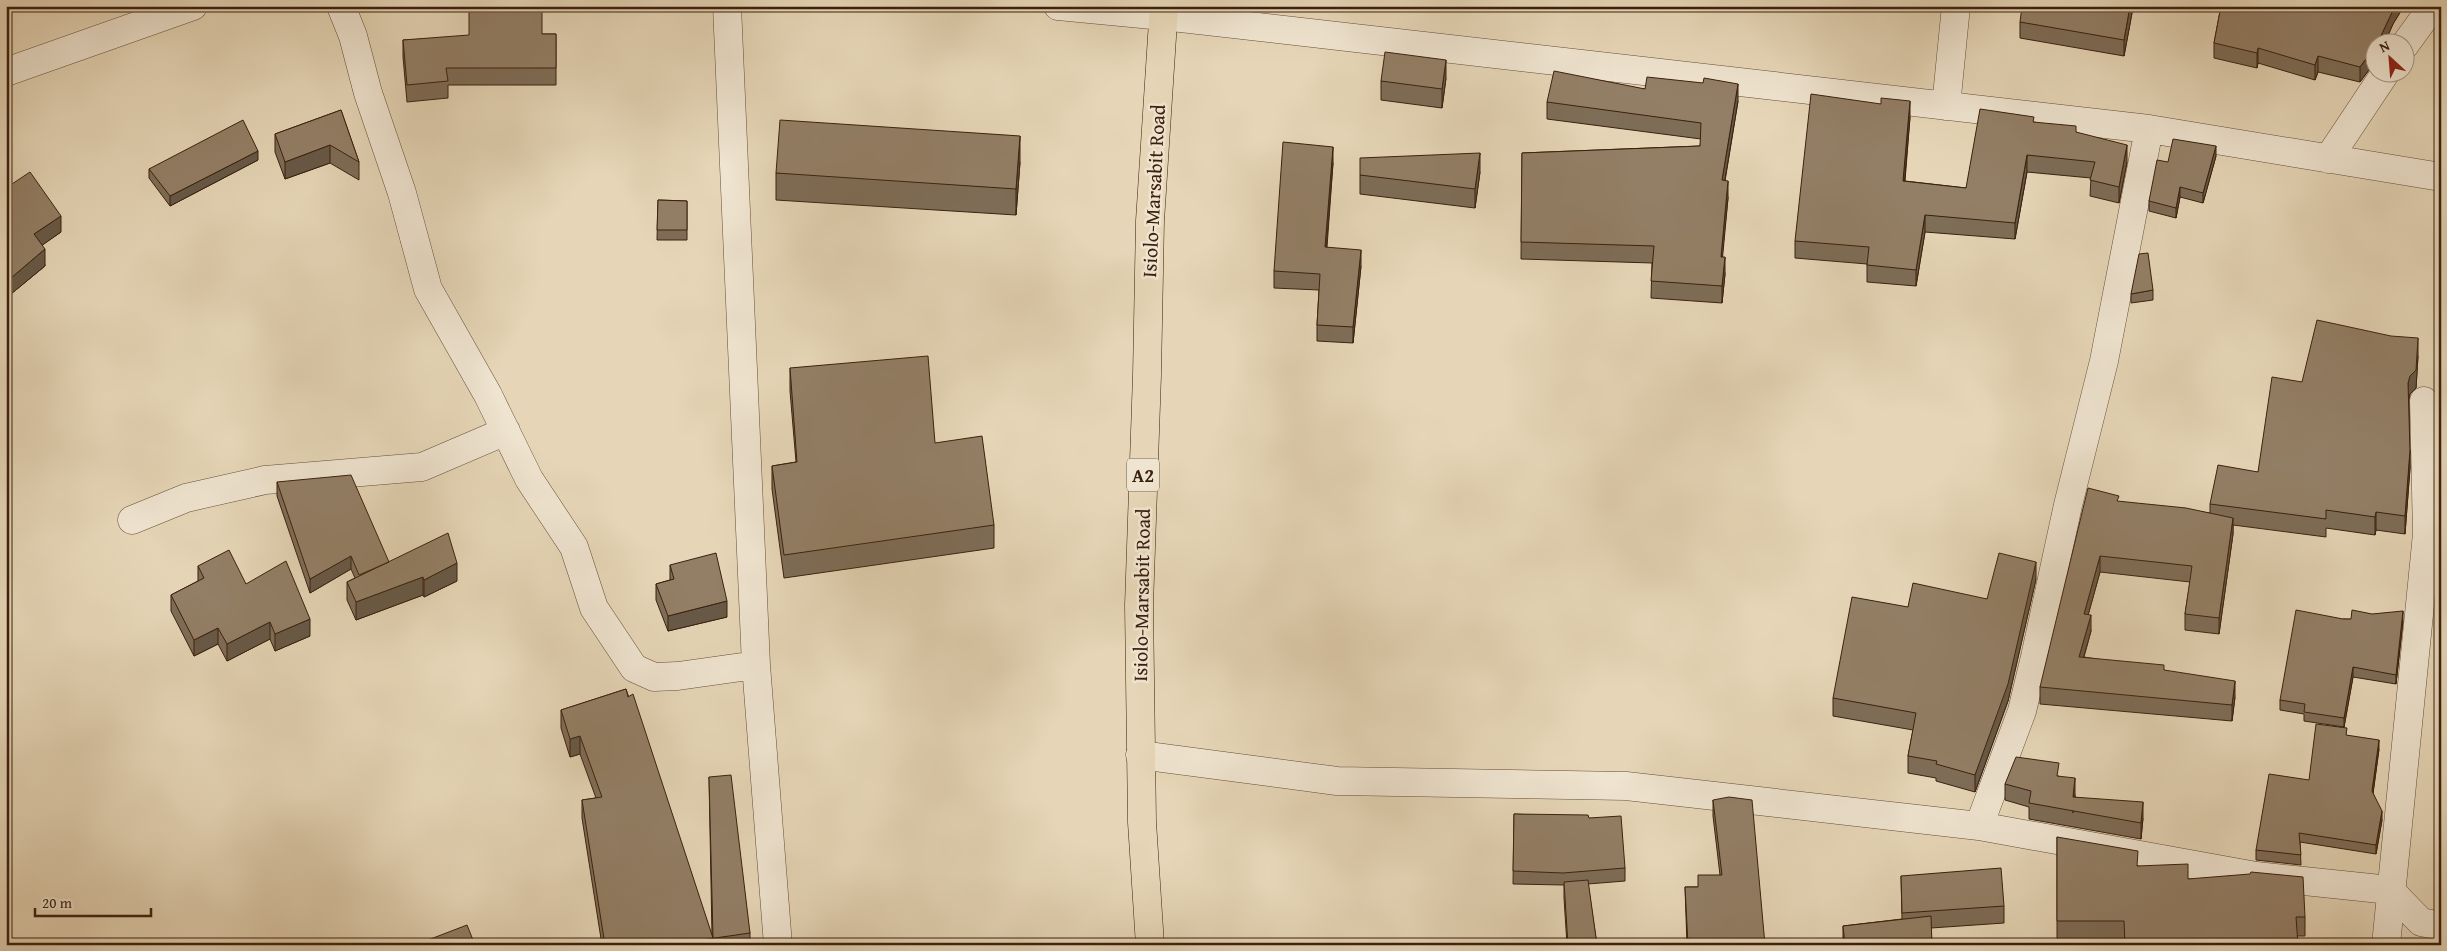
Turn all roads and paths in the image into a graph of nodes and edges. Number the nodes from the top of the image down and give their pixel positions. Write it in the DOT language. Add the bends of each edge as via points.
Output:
graph roads {
  1 [pos="192,6"];
  2 [pos="341,6"];
  3 [pos="727,6"];
  4 [pos="1058,6"];
  5 [pos="1956,6"];
  6 [pos="2433,6"];
  7 [pos="1164,11"];
  8 [pos="2414,32"];
  9 [pos="6,72"];
  10 [pos="2379,82"];
  11 [pos="1946,106"];
  12 [pos="2149,128"];
  13 [pos="2328,159"];
  14 [pos="2441,177"];
  15 [pos="2424,402"];
  16 [pos="506,431"];
  17 [pos="132,520"];
  18 [pos="2434,535"];
  19 [pos="756,665"];
  20 [pos="1140,755"];
  21 [pos="1979,826"];
  22 [pos="2390,890"];
  23 [pos="2441,926"];
  24 [pos="778,945"];
  25 [pos="1150,945"];
  26 [pos="2386,945"];
  1 -- 9 [label="street"];
  2 -- 16 [label="street" via="402,193 428,289"];
  3 -- 19 [label="street"];
  4 -- 7 [label="street"];
  5 -- 11 [label="street"];
  6 -- 8 [label="street"];
  7 -- 11 [label="street"];
  7 -- 20 [label="highway, Isiolo-Marsabit Road / A2" via="1150,221 1139,605"];
  10 -- 13 [label="street"];
  11 -- 12 [label="street"];
  12 -- 13 [label="street"];
  12 -- 21 [label="street" via="2104,361 2035,657 2022,710"];
  13 -- 14 [label="street"];
  15 -- 18 [label="street"];
  16 -- 17 [label="street" via="422,468 265,480 186,498"];
  16 -- 19 [label="street" via="529,479 574,547 594,608 634,668 654,677"];
  18 -- 22 [label="street" via="2417,612 2403,788"];
  19 -- 24 [label="street"];
  20 -- 21 [label="street" via="1337,781 1626,786"];
  20 -- 25 [label="highway, Isiolo-Marsabit Road / A2"];
  21 -- 22 [label="street" via="2256,876"];
  22 -- 23 [label="street" via="2421,922"];
  22 -- 26 [label="street"];
}
